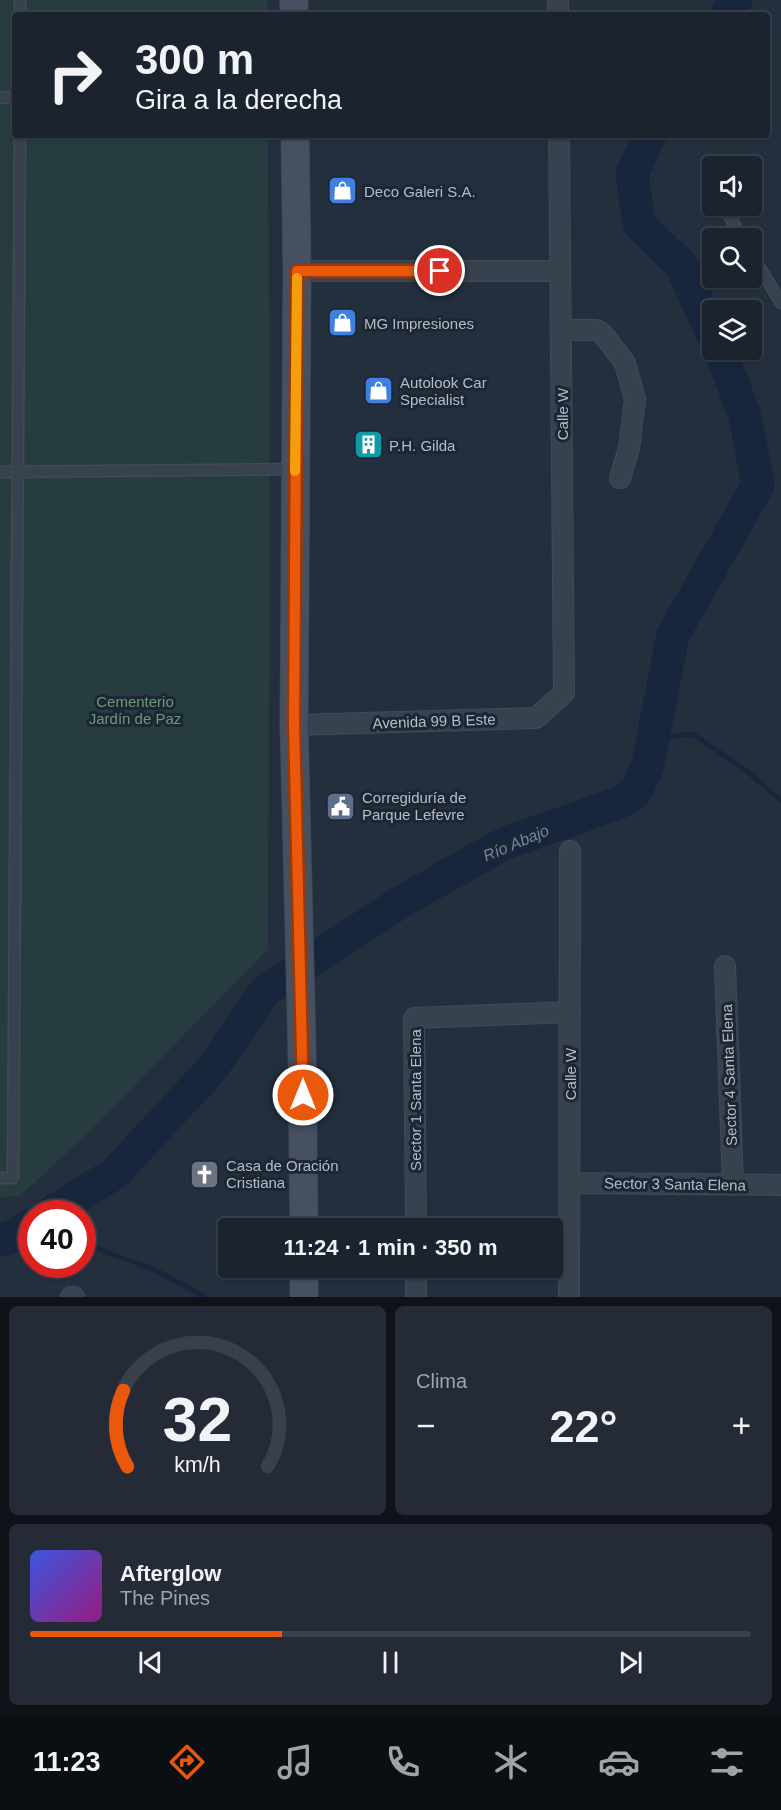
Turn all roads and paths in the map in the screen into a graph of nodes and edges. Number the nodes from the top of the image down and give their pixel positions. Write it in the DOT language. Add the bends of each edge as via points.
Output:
graph roads {
  1 [pos="20,138"];
  2 [pos="295,138"];
  3 [pos="558,138"];
  4 [pos="297,271"];
  5 [pos="560,271"];
  6 [pos="762,272"];
  7 [pos="781,303"];
  8 [pos="561,330"];
  9 [pos="295,469"];
  10 [pos="0,472"];
  11 [pos="17,472"];
  12 [pos="620,478"];
  13 [pos="564,693"];
  14 [pos="294,725"];
  15 [pos="570,851"];
  16 [pos="725,966"];
  17 [pos="570,1012"];
  18 [pos="0,1178"];
  19 [pos="570,1183"];
  20 [pos="733,1185"];
  21 [pos="781,1185"];
  22 [pos="304,1218"];
  23 [pos="416,1218"];
  24 [pos="304,1278"];
  25 [pos="416,1278"];
  26 [pos="304,1297"];
  27 [pos="416,1297"];
  28 [pos="570,1297"];
  1 -- 11 [label="lane"];
  2 -- 4 [label="street"];
  3 -- 5 [label="street, Calle W"];
  4 -- 5 [label="street"];
  4 -- 9 [label="street"];
  5 -- 8 [label="street, Calle W"];
  6 -- 7 [label="lane"];
  8 -- 12 [label="street" via="602,333 626,363 635,399 629,448"];
  8 -- 13 [label="street, Calle W"];
  9 -- 11 [label="lane"];
  9 -- 14 [label="street"];
  10 -- 11 [label="lane"];
  11 -- 18 [label="lane" via="13,1178"];
  13 -- 14 [label="street, Avenida 99 B Este" via="536,718"];
  14 -- 22 [label="street"];
  15 -- 17 [label="street, Calle W"];
  16 -- 20 [label="street, Sector 4 Santa Elena"];
  17 -- 19 [label="street, Calle W"];
  17 -- 23 [label="street, Sector 1 Santa Elena" via="414,1018"];
  19 -- 20 [label="street, Sector 3 Santa Elena"];
  19 -- 28 [label="street, Calle W"];
  20 -- 21 [label="street, Sector 3 Santa Elena"];
  24 -- 26 [label="street"];
  25 -- 27 [label="street"];
}
